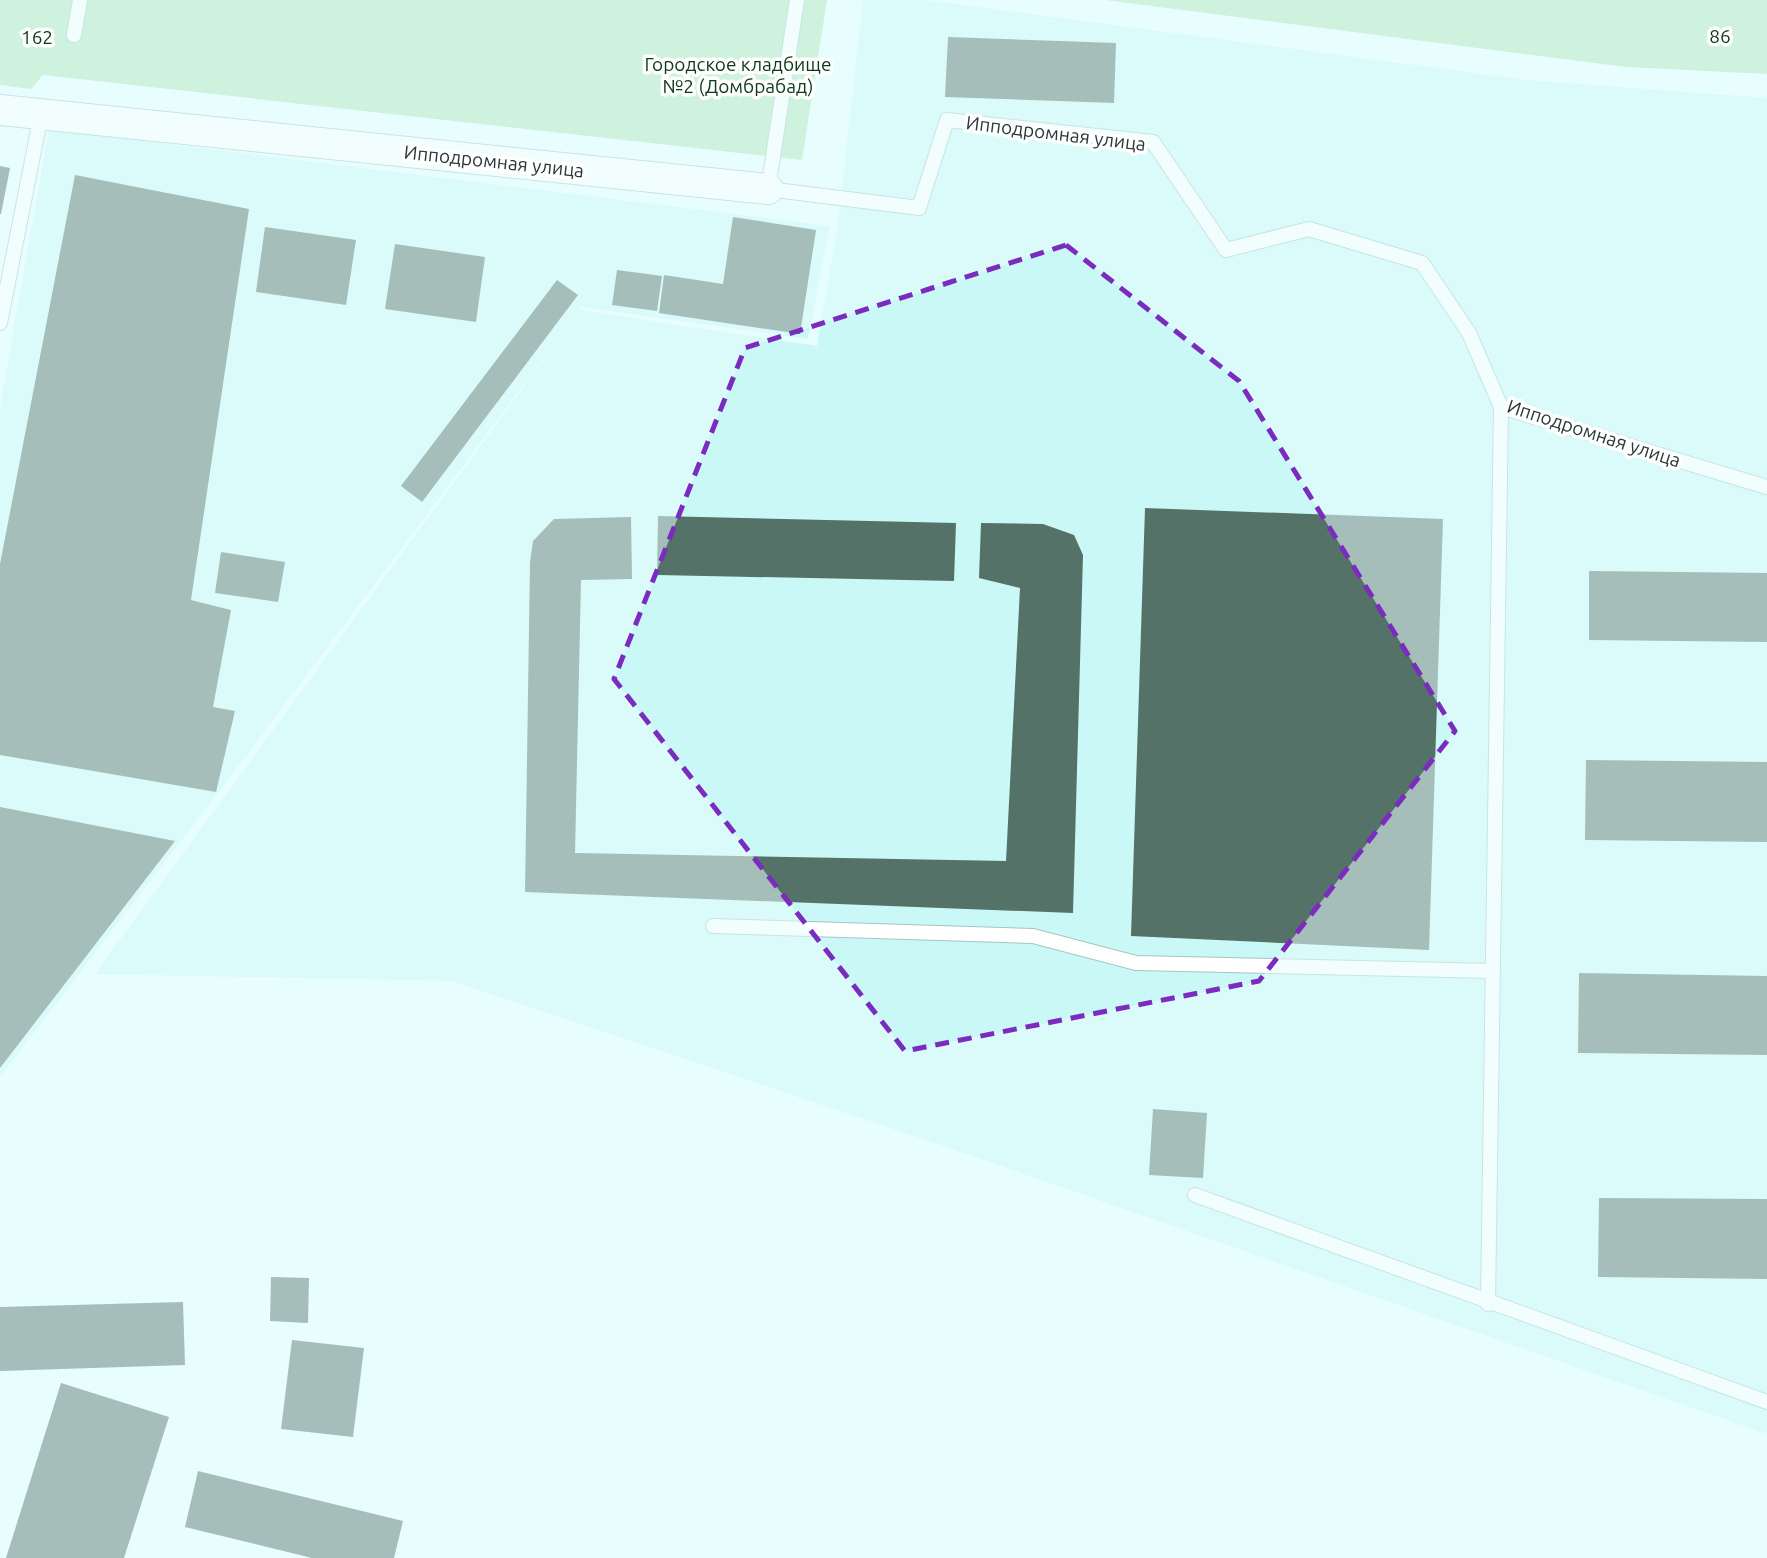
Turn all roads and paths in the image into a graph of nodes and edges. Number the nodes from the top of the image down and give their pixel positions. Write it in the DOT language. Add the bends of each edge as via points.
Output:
graph roads {
  1 [pos="80,0"];
  2 [pos="797,0"];
  3 [pos="74,35"];
  4 [pos="0,110"];
  5 [pos="41,115"];
  6 [pos="768,189"];
  7 [pos="0,323"];
  8 [pos="1501,407"];
  9 [pos="1767,487"];
  10 [pos="713,926"];
  11 [pos="1493,971"];
  12 [pos="1195,1195"];
  13 [pos="1488,1304"];
  14 [pos="1767,1402"];
  1 -- 3 [label="lane"];
  2 -- 6 [label="lane"];
  4 -- 5 [label="street, Ипподромная улица"];
  5 -- 6 [label="street, Ипподромная улица"];
  5 -- 7 [label="lane"];
  6 -- 8 [label="lane, Ипподромная улица" via="919,208 947,120 1153,142 1226,250 1309,229 1422,263 1469,333"];
  8 -- 9 [label="lane, Ипподромная улица"];
  8 -- 11 [label="lane"];
  10 -- 11 [label="lane" via="1033,936 1136,963"];
  11 -- 13 [label="lane"];
  12 -- 13 [label="lane"];
  13 -- 14 [label="lane"];
}
